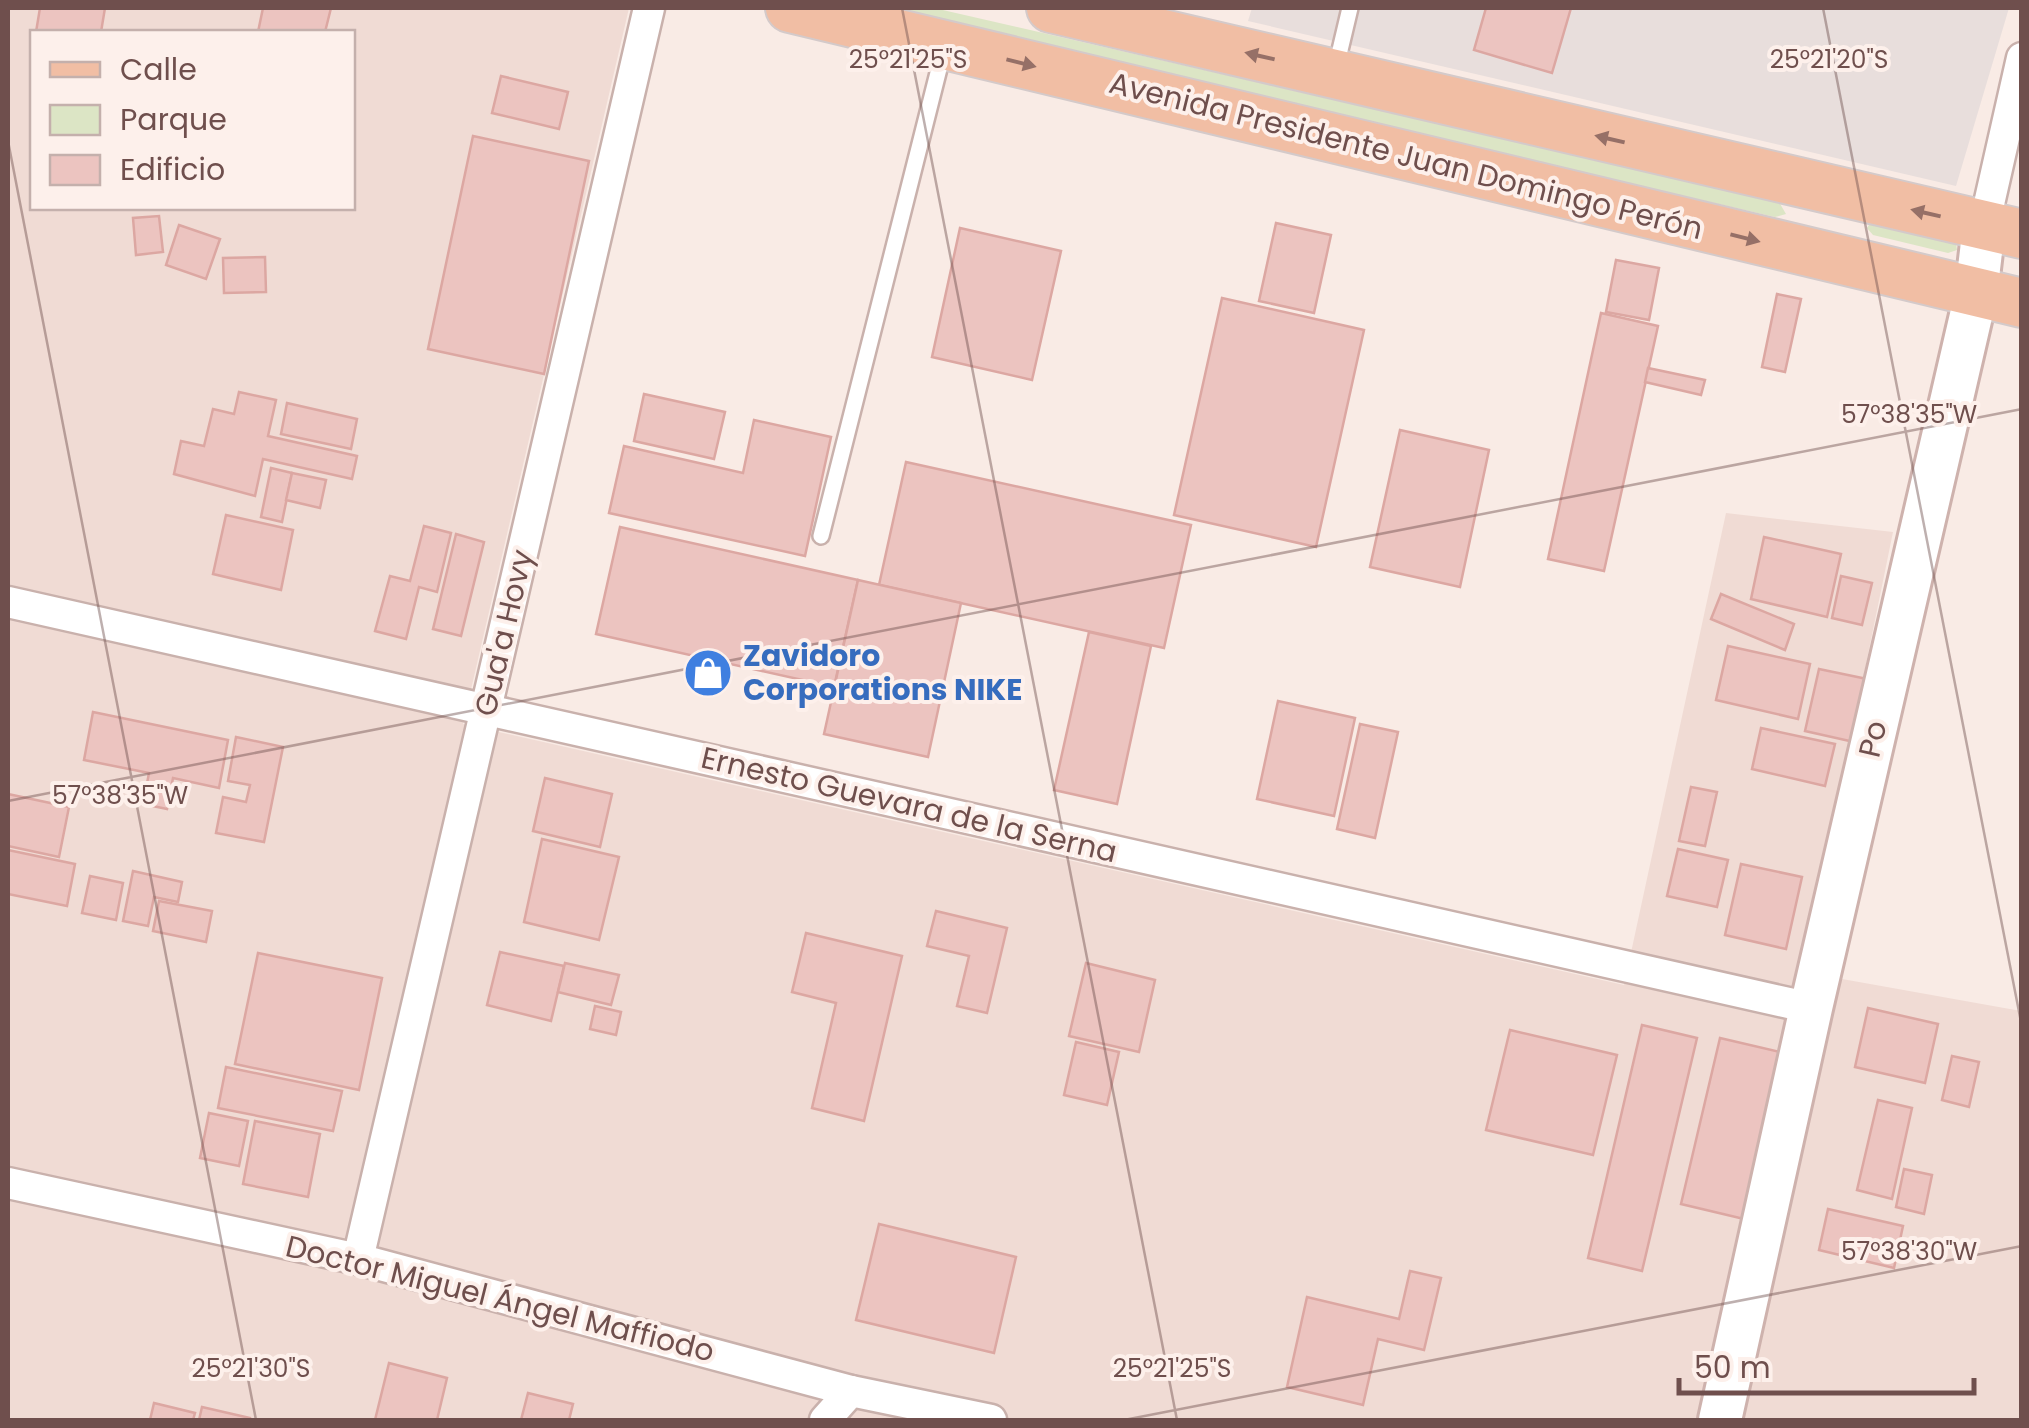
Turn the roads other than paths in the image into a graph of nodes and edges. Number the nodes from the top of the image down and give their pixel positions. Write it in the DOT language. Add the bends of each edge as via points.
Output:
graph roads {
  1 [pos="649,8"];
  2 [pos="790,8"];
  3 [pos="1051,8"];
  4 [pos="1350,8"];
  5 [pos="945,45"];
  6 [pos="2022,58"];
  7 [pos="1334,74"];
  8 [pos="1809,185"];
  9 [pos="2003,230"];
  10 [pos="1793,249"];
  11 [pos="1999,298"];
  12 [pos="821,536"];
  13 [pos="8,602"];
  14 [pos="486,709"];
  15 [pos="1811,1008"];
  16 [pos="8,1182"];
  17 [pos="358,1259"];
  18 [pos="851,1391"];
  19 [pos="825,1420"];
  20 [pos="991,1420"];
  21 [pos="1720,1420"];
  1 -- 14 [label="street, Gua'a Hovy"];
  2 -- 5 [label="main road, Avenida Presidente Juan Domingo Perón"];
  7 -- 3 [label="main road, Avenida Presidente Juan Domingo Perón, one-way"];
  4 -- 7 [label="lane"];
  5 -- 10 [label="main road, Avenida Presidente Juan Domingo Perón, one-way"];
  5 -- 12 [label="lane"];
  6 -- 9 [label="street, Po"];
  8 -- 7 [label="main road, Avenida Presidente Juan Domingo Perón, one-way"];
  9 -- 8 [label="main road, Avenida Presidente Juan Domingo Perón, one-way"];
  8 -- 10 [label="main road"];
  9 -- 11 [label="street, Po"];
  10 -- 11 [label="main road, Avenida Presidente Juan Domingo Perón"];
  11 -- 15 [label="street, Po"];
  13 -- 14 [label="street, Ernesto Guevara de la Serna"];
  14 -- 15 [label="street, Ernesto Guevara de la Serna"];
  14 -- 17 [label="street, Gua'a Hovy"];
  15 -- 21 [label="street, Po"];
  16 -- 17 [label="street, Doctor Miguel Ángel Maffiodo"];
  17 -- 18 [label="street, Doctor Miguel Ángel Maffiodo"];
  18 -- 19 [label="street"];
  18 -- 20 [label="street, Doctor Miguel Ángel Maffiodo"];
}
